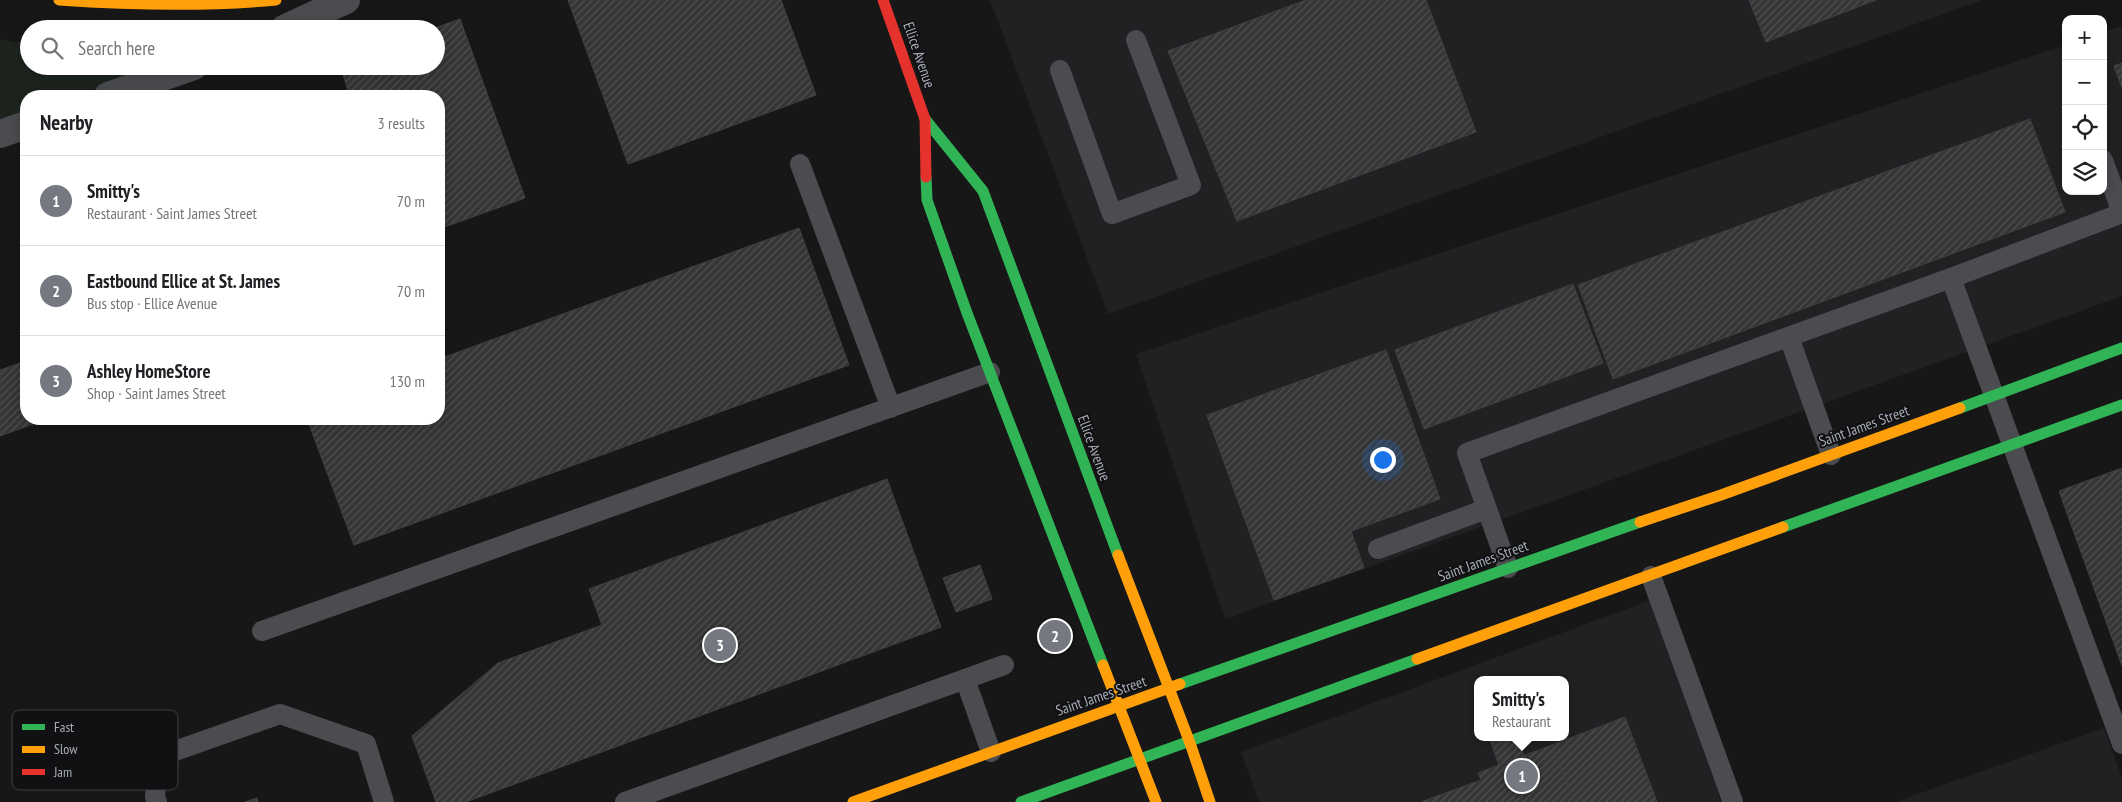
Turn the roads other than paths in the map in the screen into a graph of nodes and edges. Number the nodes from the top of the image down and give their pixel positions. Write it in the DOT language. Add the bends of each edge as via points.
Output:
graph roads {
  1 [pos="59,0"];
  2 [pos="276,0"];
  3 [pos="346,0"];
  4 [pos="883,0"];
  5 [pos="303,20"];
  6 [pos="1136,40"];
  7 [pos="1060,70"];
  8 [pos="168,75"];
  9 [pos="125,90"];
  10 [pos="925,119"];
  11 [pos="20,127"];
  12 [pos="0,134"];
  13 [pos="800,164"];
  14 [pos="2107,171"];
  15 [pos="1951,278"];
  16 [pos="1789,337"];
  17 [pos="2122,348"];
  18 [pos="990,372"];
  19 [pos="1995,395"];
  20 [pos="2122,405"];
  21 [pos="891,408"];
  22 [pos="2013,444"];
  23 [pos="1831,455"];
  24 [pos="1486,509"];
  25 [pos="1378,549"];
  26 [pos="1508,568"];
  27 [pos="1651,576"];
  28 [pos="262,631"];
  29 [pos="1004,665"];
  30 [pos="965,679"];
  31 [pos="1169,689"];
  32 [pos="1120,706"];
  33 [pos="1190,742"];
  34 [pos="2122,744"];
  35 [pos="178,750"];
  36 [pos="991,752"];
  37 [pos="1140,760"];
  38 [pos="384,802"];
  39 [pos="625,802"];
  40 [pos="853,802"];
  41 [pos="1021,802"];
  42 [pos="1156,802"];
  43 [pos="1210,802"];
  44 [pos="1734,802"];
  1 -- 2 [label="main road" via="197,6"];
  3 -- 5 [label="street"];
  4 -- 10 [label="main road, Ellice Avenue"];
  6 -- 7 [label="lane" via="1191,185 1112,214"];
  8 -- 9 [label="street"];
  10 -- 18 [label="main road, Ellice Avenue" via="927,200"];
  10 -- 31 [label="main road, Ellice Avenue" via="984,191"];
  11 -- 12 [label="street"];
  13 -- 21 [label="lane"];
  14 -- 15 [label="lane" via="2122,213"];
  15 -- 16 [label="lane"];
  15 -- 19 [label="lane"];
  16 -- 23 [label="lane"];
  16 -- 24 [label="lane" via="1467,453"];
  17 -- 19 [label="main road, Saint James Street"];
  18 -- 21 [label="lane"];
  18 -- 32 [label="main road, Ellice Avenue"];
  19 -- 22 [label="lane"];
  19 -- 23 [label="main road, Saint James Street"];
  20 -- 22 [label="main road"];
  21 -- 28 [label="lane"];
  22 -- 27 [label="main road"];
  22 -- 34 [label="lane"];
  23 -- 26 [label="main road, Saint James Street"];
  24 -- 25 [label="lane"];
  24 -- 26 [label="lane"];
  26 -- 31 [label="main road, Saint James Street"];
  27 -- 33 [label="main road"];
  27 -- 44 [label="lane"];
  29 -- 30 [label="lane"];
  30 -- 36 [label="lane"];
  30 -- 39 [label="lane"];
  31 -- 32 [label="main road, Saint James Street"];
  31 -- 33 [label="main road, Ellice Avenue"];
  32 -- 36 [label="main road, Saint James Street"];
  32 -- 37 [label="main road, Ellice Avenue"];
  33 -- 37 [label="main road"];
  33 -- 43 [label="main road, Ellice Avenue"];
  35 -- 38 [label="lane" via="280,714 366,744"];
  36 -- 40 [label="main road, Saint James Street"];
  37 -- 41 [label="main road"];
  37 -- 42 [label="main road, Ellice Avenue"];
}
